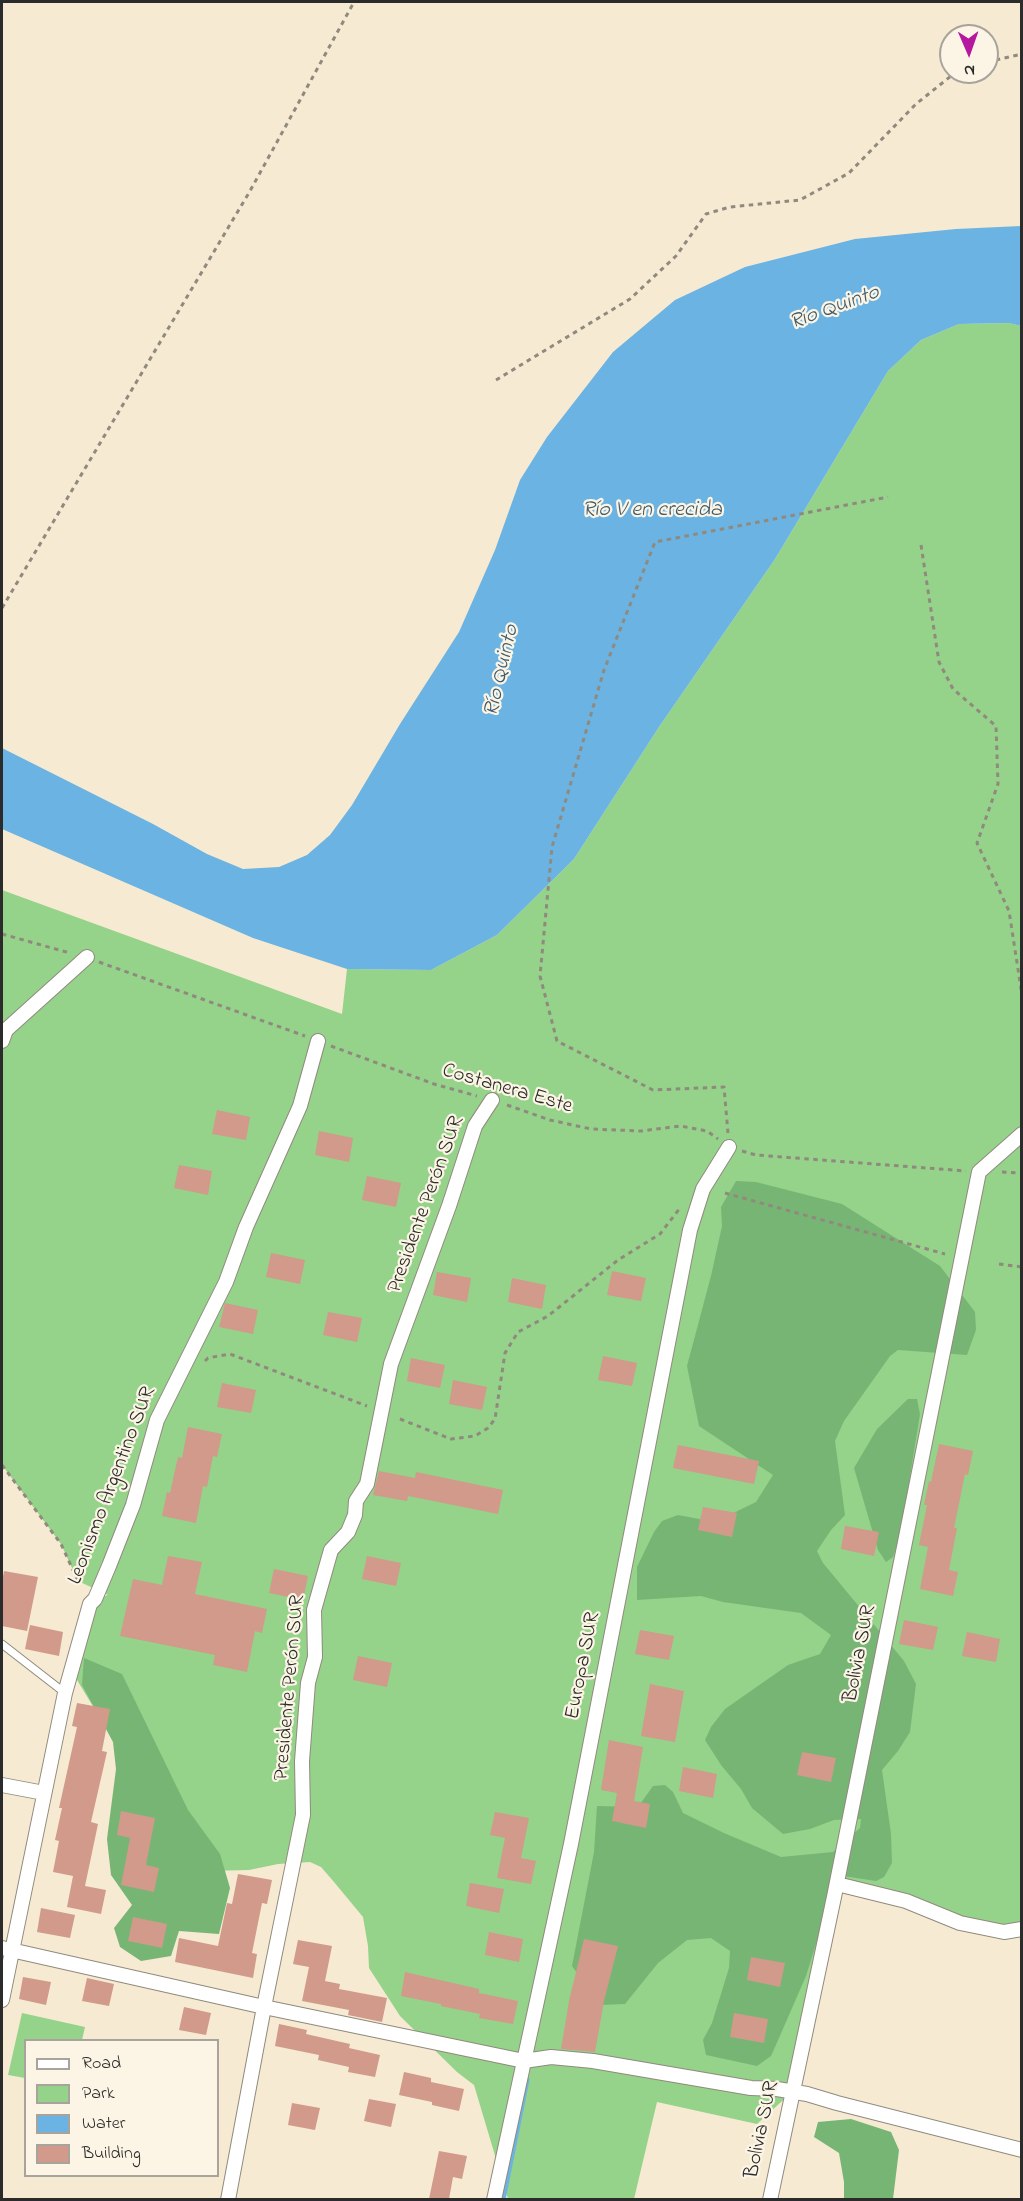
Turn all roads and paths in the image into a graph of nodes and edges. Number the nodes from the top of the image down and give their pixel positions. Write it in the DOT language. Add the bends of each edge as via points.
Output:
graph roads {
  1 [pos="354,2"];
  2 [pos="1022,54"];
  3 [pos="999,59"];
  4 [pos="941,84"];
  5 [pos="496,380"];
  6 [pos="888,497"];
  7 [pos="921,545"];
  8 [pos="2,608"];
  9 [pos="2,934"];
  10 [pos="87,957"];
  11 [pos="1022,996"];
  12 [pos="2,1041"];
  13 [pos="318,1041"];
  14 [pos="492,1100"];
  15 [pos="1022,1134"];
  16 [pos="729,1147"];
  17 [pos="979,1172"];
  18 [pos="1022,1173"];
  19 [pos="725,1193"];
  20 [pos="682,1206"];
  21 [pos="945,1254"];
  22 [pos="999,1264"];
  23 [pos="1022,1268"];
  24 [pos="201,1365"];
  25 [pos="372,1407"];
  26 [pos="400,1419"];
  27 [pos="2,1465"];
  28 [pos="78,1581"];
  29 [pos="2,1644"];
  30 [pos="65,1693"];
  31 [pos="2,1785"];
  32 [pos="44,1793"];
  33 [pos="837,1884"];
  34 [pos="1022,1929"];
  35 [pos="7,1949"];
  36 [pos="2,2000"];
  37 [pos="264,2007"];
  38 [pos="524,2061"];
  39 [pos="793,2091"];
  40 [pos="1022,2150"];
  41 [pos="228,2199"];
  42 [pos="494,2199"];
  43 [pos="770,2199"];
  1 -- 8 [label="path" via="250,191"];
  2 -- 3 [label="path"];
  4 -- 5 [label="path" via="916,104 849,173 800,200 730,207 706,214 676,256 630,298"];
  6 -- 16 [label="path" via="655,542 604,670 552,847 540,976 557,1041 653,1090 724,1087"];
  7 -- 11 [label="path" via="939,662 953,689 996,726 998,784 977,843 1009,911"];
  9 -- 10 [label="path, Costanera Este"];
  10 -- 12 [label="street" via="6,1030"];
  10 -- 13 [label="path, Costanera Este"];
  13 -- 14 [label="path, Costanera Este" via="434,1084"];
  13 -- 30 [label="street, Leonismo Argentino SUR" via="300,1106 226,1282 157,1420 133,1505 90,1604"];
  14 -- 16 [label="path, Costanera Este" via="549,1120 591,1129 641,1131 680,1126 707,1131"];
  14 -- 37 [label="street, Presidente Perón SUR" via="476,1126 391,1364 367,1484 356,1501 348,1532 332,1550 314,1610 315,1657 308,1683 302,1761 303,1815"];
  15 -- 17 [label="street"];
  16 -- 17 [label="path, Costanera Este" via="756,1155"];
  16 -- 38 [label="street, Europa SUR" via="703,1189 690,1230 571,1844"];
  17 -- 18 [label="path, Costanera Este"];
  17 -- 33 [label="street, Bolivia SUR"];
  19 -- 21 [label="path"];
  20 -- 26 [label="path" via="660,1234 618,1260 548,1316 518,1332 505,1353 495,1419 488,1428 475,1436 451,1439"];
  22 -- 23 [label="path"];
  24 -- 25 [label="path" via="208,1358 230,1354"];
  27 -- 28 [label="path" via="61,1544"];
  29 -- 30 [label="lane"];
  30 -- 32 [label="street, Leonismo Argentino SUR"];
  31 -- 32 [label="street"];
  32 -- 35 [label="street, Leonismo Argentino SUR"];
  33 -- 34 [label="street" via="906,1901 960,1923 1004,1932"];
  33 -- 39 [label="street, Bolivia SUR"];
  35 -- 36 [label="street, Leonismo Argentino SUR"];
  35 -- 37 [label="street"];
  37 -- 38 [label="street"];
  37 -- 41 [label="street, Presidente Perón SUR"];
  38 -- 39 [label="street" via="551,2057 593,2061 751,2088"];
  38 -- 42 [label="street, Europa SUR"];
  39 -- 40 [label="street"];
  39 -- 43 [label="street, Bolivia SUR"];
}
